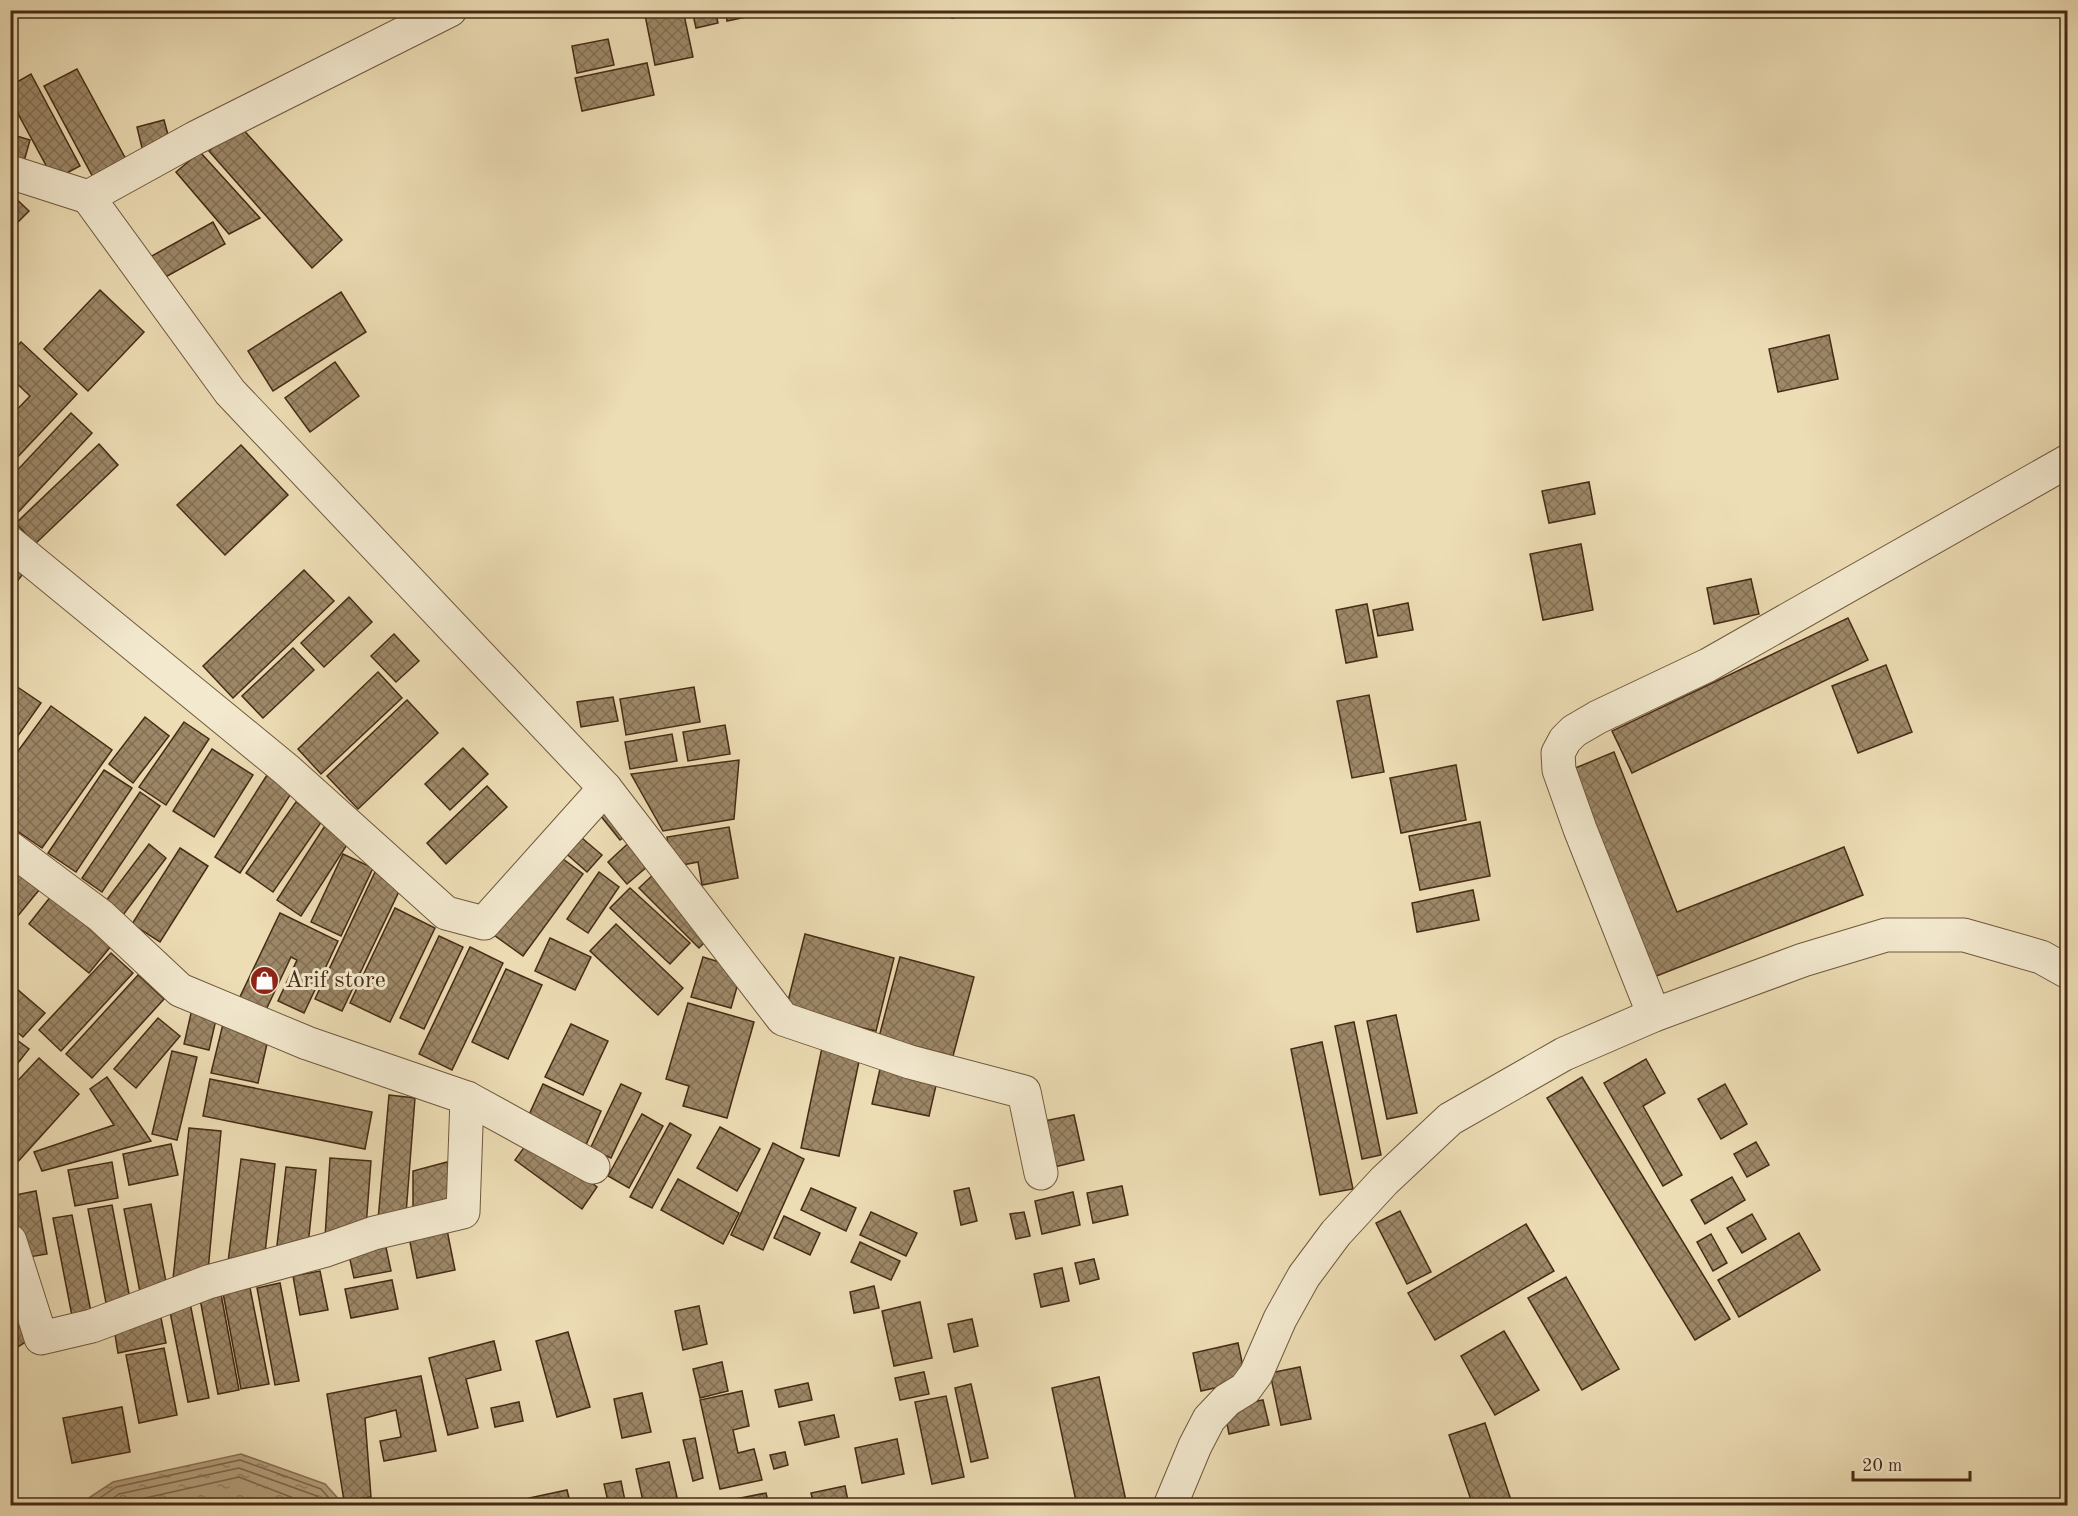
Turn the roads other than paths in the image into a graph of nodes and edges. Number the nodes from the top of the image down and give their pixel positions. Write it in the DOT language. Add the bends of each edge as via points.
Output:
graph roads {
  1 [pos="450,10"];
  2 [pos="10,172"];
  3 [pos="88,197"];
  4 [pos="2067,461"];
  5 [pos="10,543"];
  6 [pos="605,788"];
  7 [pos="10,848"];
  8 [pos="2067,972"];
  9 [pos="1654,1015"];
  10 [pos="467,1098"];
  11 [pos="593,1167"];
  12 [pos="1041,1173"];
  13 [pos="10,1241"];
  14 [pos="1170,1506"];
  1 -- 3 [label="street" via="195,138"];
  2 -- 3 [label="street"];
  3 -- 6 [label="street" via="230,392"];
  4 -- 9 [label="street" via="1708,665 1598,717 1565,740 1558,753 1559,770"];
  5 -- 6 [label="street" via="287,770 446,913 484,923"];
  6 -- 12 [label="street" via="783,1019 910,1062 1024,1092"];
  7 -- 10 [label="street" via="101,916 180,990 307,1043"];
  8 -- 9 [label="street" via="2042,957 1965,935 1886,935 1803,960"];
  9 -- 14 [label="street" via="1564,1054 1450,1119 1384,1181 1336,1233 1304,1276 1245,1389 1227,1400 1209,1419"];
  10 -- 11 [label="street"];
  10 -- 13 [label="street" via="463,1212 374,1233 208,1282 92,1326 41,1338"];
}
